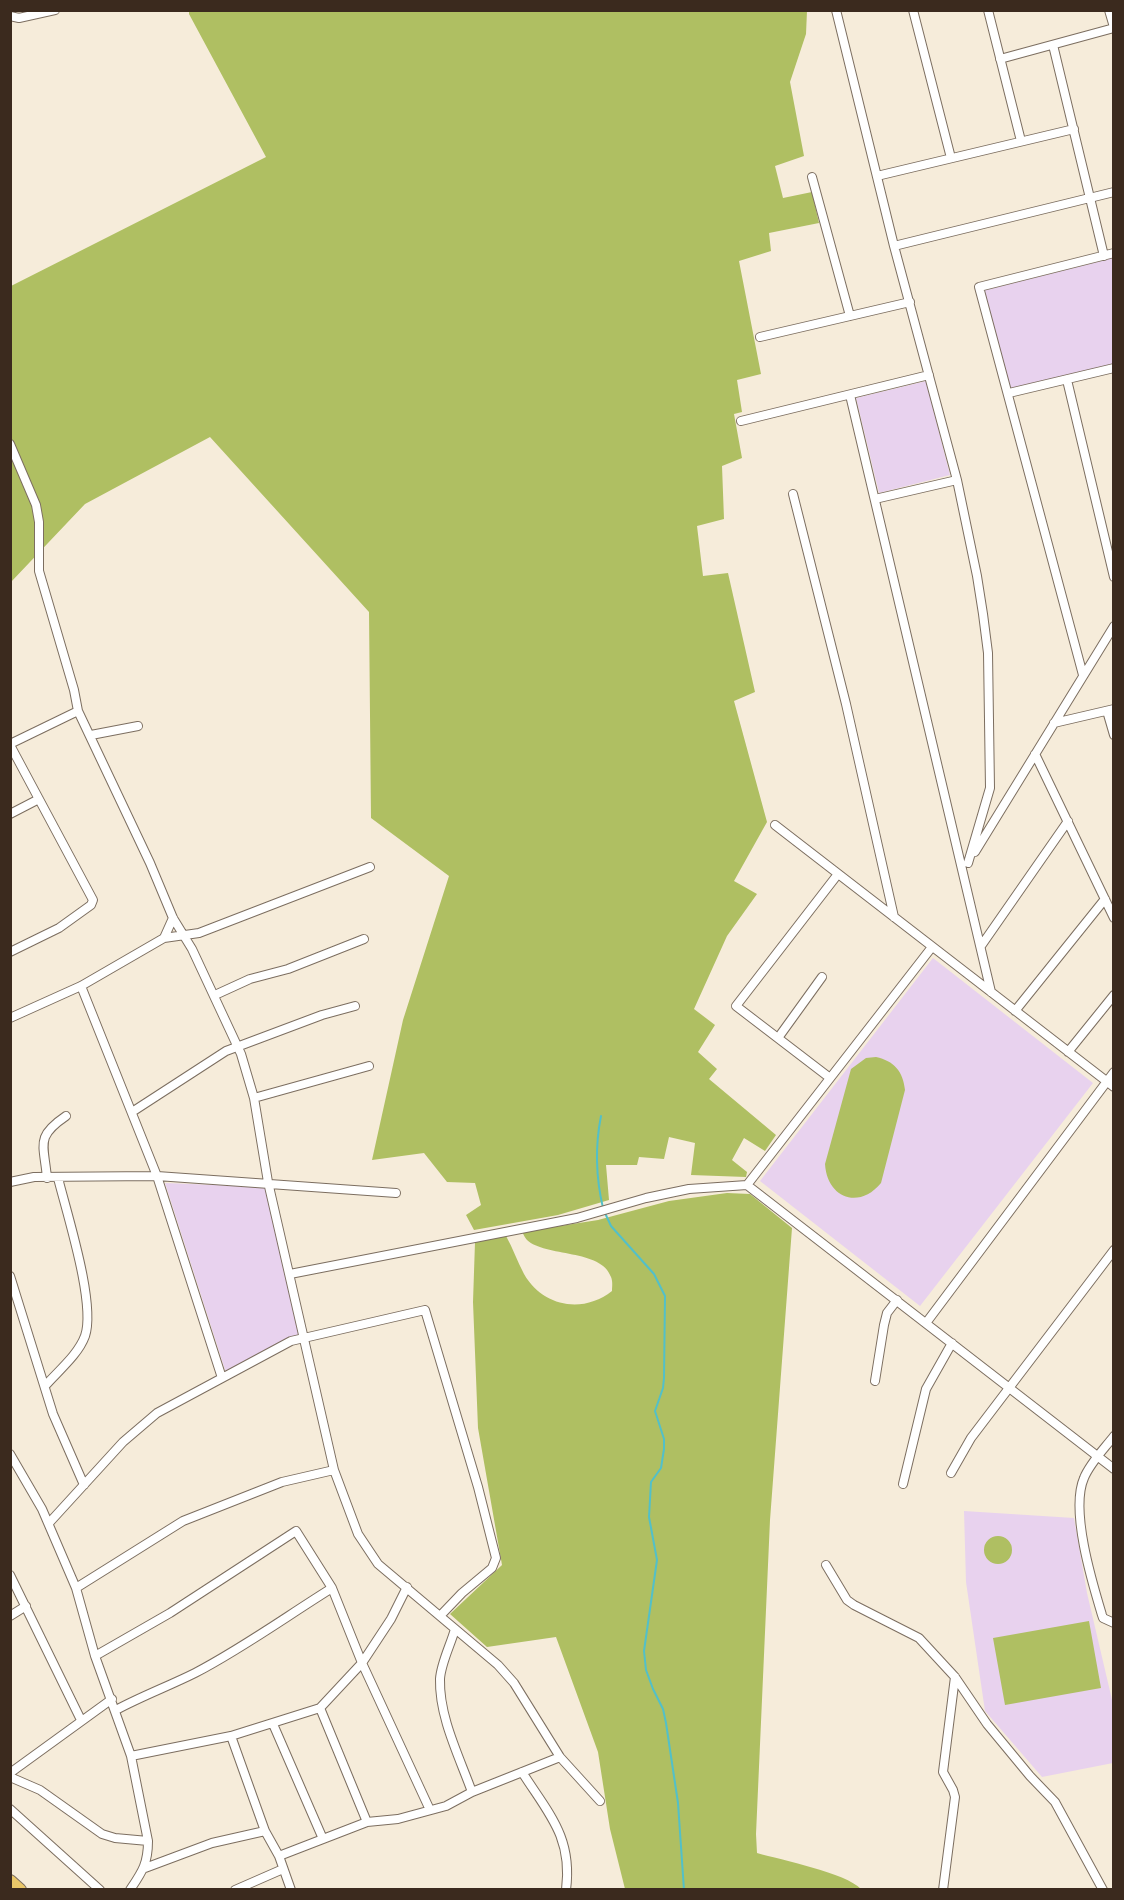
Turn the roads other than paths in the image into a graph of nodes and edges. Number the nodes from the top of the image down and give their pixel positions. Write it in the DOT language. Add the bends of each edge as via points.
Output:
graph roads {
  1 [pos="55,10"];
  2 [pos="836,10"];
  3 [pos="913,10"];
  4 [pos="988,10"];
  5 [pos="1109,10"];
  6 [pos="10,16"];
  7 [pos="1113,28"];
  8 [pos="1053,45"];
  9 [pos="1000,59"];
  10 [pos="1074,129"];
  11 [pos="1021,141"];
  12 [pos="951,158"];
  13 [pos="877,176"];
  14 [pos="812,177"];
  15 [pos="1113,192"];
  16 [pos="1090,198"];
  17 [pos="894,246"];
  18 [pos="1113,253"];
  19 [pos="1104,256"];
  20 [pos="910,302"];
  21 [pos="850,316"];
  22 [pos="760,337"];
  23 [pos="1113,368"];
  24 [pos="929,375"];
  25 [pos="1067,380"];
  26 [pos="1009,393"];
  27 [pos="850,395"];
  28 [pos="741,421"];
  29 [pos="10,444"];
  30 [pos="957,480"];
  31 [pos="793,494"];
  32 [pos="875,499"];
  33 [pos="1113,577"];
  34 [pos="1112,630"];
  35 [pos="1083,675"];
  36 [pos="1110,710"];
  37 [pos="78,711"];
  38 [pos="1054,723"];
  39 [pos="138,726"];
  40 [pos="91,735"];
  41 [pos="1113,735"];
  42 [pos="10,744"];
  43 [pos="1035,754"];
  44 [pos="39,799"];
  45 [pos="10,814"];
  46 [pos="1068,821"];
  47 [pos="775,825"];
  48 [pos="968,863"];
  49 [pos="370,867"];
  50 [pos="963,871"];
  51 [pos="838,874"];
  52 [pos="1105,899"];
  53 [pos="894,917"];
  54 [pos="173,918"];
  55 [pos="1113,918"];
  56 [pos="199,933"];
  57 [pos="183,936"];
  58 [pos="164,938"];
  59 [pos="364,939"];
  60 [pos="932,946"];
  61 [pos="981,946"];
  62 [pos="192,950"];
  63 [pos="10,952"];
  64 [pos="822,978"];
  65 [pos="81,986"];
  66 [pos="991,992"];
  67 [pos="215,994"];
  68 [pos="1113,995"];
  69 [pos="355,1006"];
  70 [pos="1015,1011"];
  71 [pos="10,1018"];
  72 [pos="778,1038"];
  73 [pos="239,1046"];
  74 [pos="1068,1052"];
  75 [pos="369,1066"];
  76 [pos="1113,1072"];
  77 [pos="830,1078"];
  78 [pos="1110,1084"];
  79 [pos="254,1098"];
  80 [pos="132,1112"];
  81 [pos="66,1116"];
  82 [pos="157,1176"];
  83 [pos="47,1178"];
  84 [pos="58,1178"];
  85 [pos="10,1182"];
  86 [pos="268,1182"];
  87 [pos="747,1185"];
  88 [pos="396,1193"];
  89 [pos="1113,1250"];
  90 [pos="290,1274"];
  91 [pos="10,1276"];
  92 [pos="897,1300"];
  93 [pos="926,1323"];
  94 [pos="304,1336"];
  95 [pos="952,1343"];
  96 [pos="222,1378"];
  97 [pos="874,1381"];
  98 [pos="45,1386"];
  99 [pos="1010,1388"];
  100 [pos="1113,1436"];
  101 [pos="1098,1456"];
  102 [pos="11,1458"];
  103 [pos="1113,1468"];
  104 [pos="334,1470"];
  105 [pos="951,1473"];
  106 [pos="903,1484"];
  107 [pos="84,1485"];
  108 [pos="49,1523"];
  109 [pos="826,1565"];
  110 [pos="10,1575"];
  111 [pos="407,1587"];
  112 [pos="76,1588"];
  113 [pos="332,1588"];
  114 [pos="26,1606"];
  115 [pos="10,1616"];
  116 [pos="440,1616"];
  117 [pos="1113,1623"];
  118 [pos="455,1629"];
  119 [pos="96,1656"];
  120 [pos="362,1663"];
  121 [pos="955,1677"];
  122 [pos="112,1699"];
  123 [pos="320,1708"];
  124 [pos="116,1710"];
  125 [pos="81,1720"];
  126 [pos="273,1724"];
  127 [pos="231,1736"];
  128 [pos="131,1756"];
  129 [pos="560,1757"];
  130 [pos="522,1772"];
  131 [pos="10,1775"];
  132 [pos="472,1792"];
  133 [pos="600,1801"];
  134 [pos="10,1809"];
  135 [pos="430,1810"];
  136 [pos="367,1822"];
  137 [pos="265,1831"];
  138 [pos="323,1839"];
  139 [pos="148,1841"];
  140 [pos="279,1856"];
  141 [pos="145,1869"];
  142 [pos="283,1869"];
  143 [pos="10,1881"];
  144 [pos="20,1890"];
  145 [pos="100,1890"];
  146 [pos="130,1890"];
  147 [pos="235,1890"];
  148 [pos="291,1890"];
  149 [pos="566,1890"];
  150 [pos="943,1890"];
  151 [pos="1103,1890"];
  1 -- 6 [label="street" via="19,18"];
  2 -- 13 [label="street"];
  3 -- 12 [label="street"];
  4 -- 9 [label="street"];
  5 -- 7 [label="street"];
  7 -- 8 [label="street"];
  8 -- 9 [label="street"];
  8 -- 10 [label="street"];
  9 -- 11 [label="street"];
  10 -- 11 [label="street"];
  10 -- 16 [label="street"];
  11 -- 12 [label="street"];
  12 -- 13 [label="street"];
  13 -- 17 [label="street"];
  14 -- 21 [label="street"];
  15 -- 16 [label="street"];
  16 -- 17 [label="street"];
  16 -- 19 [label="street"];
  17 -- 20 [label="street"];
  18 -- 19 [label="street"];
  19 -- 26 [label="street" via="979,287"];
  20 -- 21 [label="street"];
  20 -- 24 [label="street"];
  21 -- 22 [label="street"];
  23 -- 25 [label="street"];
  24 -- 27 [label="street"];
  24 -- 30 [label="street"];
  25 -- 26 [label="street"];
  25 -- 33 [label="street"];
  26 -- 35 [label="street"];
  27 -- 28 [label="street"];
  27 -- 32 [label="street"];
  29 -- 37 [label="street" via="36,505 39,571"];
  30 -- 32 [label="street"];
  30 -- 48 [label="street" via="978,576 988,663 990,788"];
  31 -- 53 [label="street"];
  32 -- 50 [label="street"];
  34 -- 35 [label="street"];
  35 -- 38 [label="street"];
  36 -- 38 [label="street"];
  36 -- 41 [label="street"];
  37 -- 40 [label="street"];
  37 -- 42 [label="street"];
  38 -- 43 [label="street"];
  39 -- 40 [label="street"];
  40 -- 54 [label="street"];
  42 -- 44 [label="street"];
  43 -- 46 [label="street"];
  43 -- 48 [label="street"];
  44 -- 45 [label="street"];
  44 -- 63 [label="street" via="93,900 59,928"];
  46 -- 52 [label="street"];
  46 -- 61 [label="street"];
  47 -- 51 [label="street"];
  48 -- 50 [label="street"];
  49 -- 56 [label="street"];
  50 -- 61 [label="street"];
  51 -- 53 [label="street"];
  51 -- 72 [label="street" via="736,1006"];
  52 -- 55 [label="street"];
  52 -- 70 [label="street"];
  53 -- 60 [label="street"];
  54 -- 57 [label="street"];
  54 -- 58 [label="street"];
  56 -- 57 [label="street"];
  56 -- 62 [label="street"];
  57 -- 58 [label="street"];
  57 -- 62 [label="street"];
  58 -- 65 [label="street"];
  59 -- 67 [label="street"];
  60 -- 66 [label="street"];
  60 -- 77 [label="street"];
  61 -- 66 [label="street"];
  62 -- 67 [label="street"];
  64 -- 72 [label="street"];
  65 -- 71 [label="street"];
  65 -- 80 [label="street"];
  66 -- 70 [label="street"];
  67 -- 73 [label="street"];
  68 -- 74 [label="street"];
  69 -- 73 [label="street"];
  70 -- 74 [label="street"];
  72 -- 77 [label="street"];
  73 -- 79 [label="street"];
  73 -- 80 [label="street"];
  74 -- 78 [label="street"];
  75 -- 79 [label="street"];
  76 -- 78 [label="street"];
  77 -- 87 [label="street"];
  78 -- 93 [label="street"];
  79 -- 86 [label="street"];
  80 -- 82 [label="street"];
  81 -- 83 [label="street" via="45,1135"];
  82 -- 84 [label="street"];
  82 -- 86 [label="street"];
  82 -- 96 [label="street"];
  83 -- 84 [label="street"];
  83 -- 85 [label="street"];
  84 -- 98 [label="street" via="88,1315 82,1343"];
  86 -- 88 [label="street"];
  86 -- 90 [label="street"];
  87 -- 90 [label="street" via="689,1189 598,1213"];
  87 -- 92 [label="street"];
  89 -- 99 [label="street"];
  90 -- 94 [label="street"];
  91 -- 98 [label="street"];
  92 -- 93 [label="street"];
  92 -- 97 [label="street" via="884,1325"];
  93 -- 95 [label="street"];
  94 -- 96 [label="street"];
  94 -- 104 [label="street"];
  94 -- 116 [label="street" via="425,1310 496,1558 492,1568"];
  95 -- 99 [label="street"];
  95 -- 106 [label="street" via="926,1389"];
  96 -- 107 [label="street" via="157,1413 123,1442"];
  98 -- 107 [label="street" via="59,1430"];
  99 -- 101 [label="street"];
  99 -- 105 [label="street" via="971,1438"];
  100 -- 101 [label="street"];
  101 -- 103 [label="street"];
  101 -- 117 [label="street" via="1083,1482 1081,1524 1102,1615"];
  102 -- 108 [label="street"];
  104 -- 111 [label="street" via="369,1553"];
  104 -- 112 [label="street" via="282,1482 183,1521"];
  107 -- 108 [label="street"];
  108 -- 112 [label="street"];
  109 -- 121 [label="street" via="847,1600 919,1638"];
  110 -- 114 [label="street"];
  111 -- 116 [label="street"];
  111 -- 120 [label="street"];
  112 -- 119 [label="street"];
  113 -- 119 [label="street" via="296,1531"];
  113 -- 120 [label="street"];
  113 -- 124 [label="street" via="194,1674"];
  114 -- 115 [label="street"];
  114 -- 125 [label="street"];
  116 -- 118 [label="street"];
  118 -- 129 [label="street" via="514,1683"];
  118 -- 132 [label="street" via="440,1676 442,1696"];
  119 -- 122 [label="street"];
  120 -- 123 [label="street"];
  120 -- 135 [label="street"];
  121 -- 150 [label="street" via="943,1772 954,1797"];
  121 -- 151 [label="street" via="987,1724 1055,1802"];
  122 -- 124 [label="street"];
  122 -- 125 [label="street"];
  123 -- 126 [label="street"];
  123 -- 136 [label="street"];
  124 -- 128 [label="street"];
  125 -- 131 [label="street"];
  126 -- 127 [label="street"];
  126 -- 138 [label="street"];
  127 -- 128 [label="street"];
  127 -- 137 [label="street"];
  128 -- 139 [label="street"];
  129 -- 130 [label="street"];
  129 -- 133 [label="street"];
  130 -- 132 [label="street"];
  130 -- 149 [label="street" via="560,1832 569,1871"];
  131 -- 139 [label="street" via="40,1790 102,1834"];
  132 -- 135 [label="street"];
  134 -- 145 [label="street"];
  135 -- 136 [label="street"];
  136 -- 138 [label="street"];
  137 -- 140 [label="street"];
  137 -- 141 [label="street" via="212,1843"];
  138 -- 140 [label="street"];
  139 -- 141 [label="street"];
  140 -- 142 [label="street"];
  141 -- 146 [label="street"];
  142 -- 147 [label="street"];
  142 -- 148 [label="street"];
  143 -- 144 [label="main road"];
}
